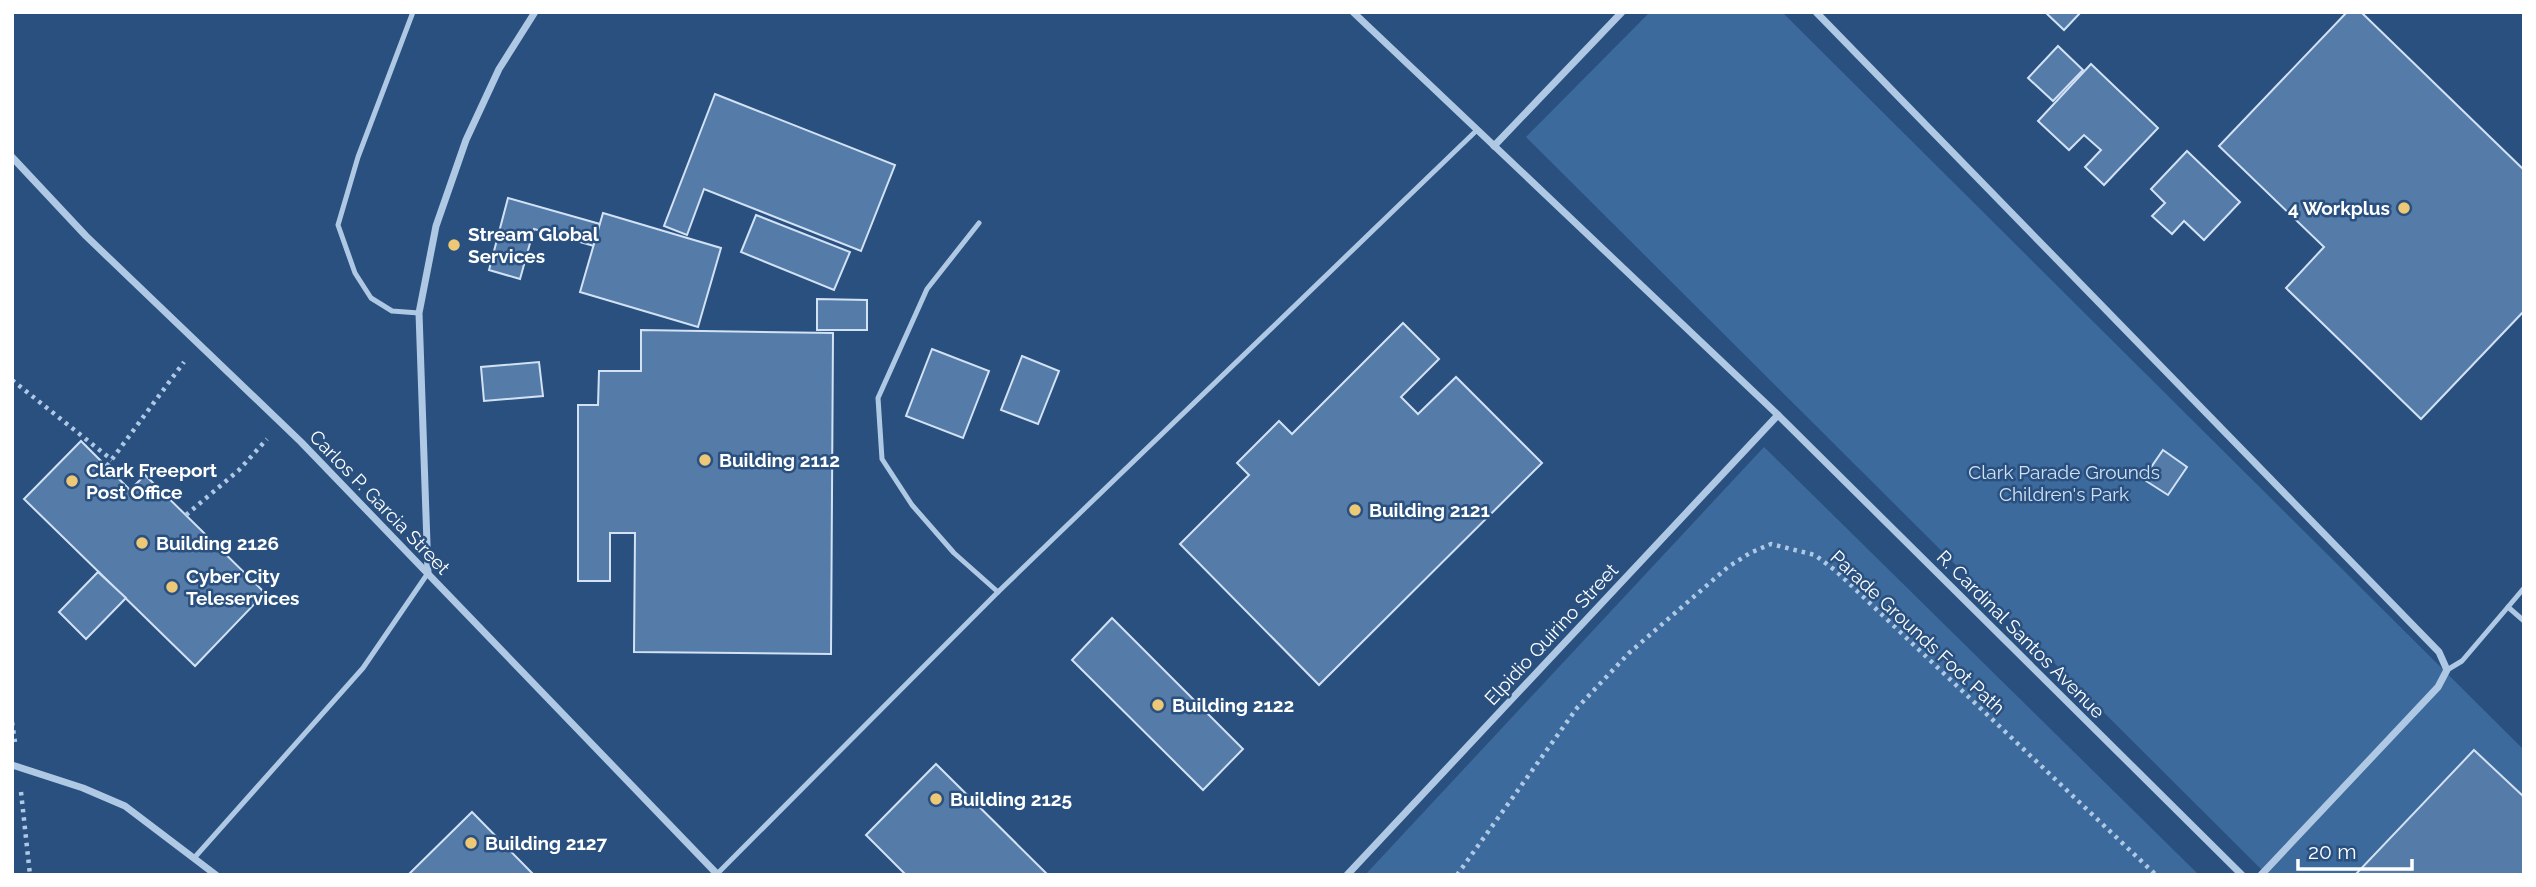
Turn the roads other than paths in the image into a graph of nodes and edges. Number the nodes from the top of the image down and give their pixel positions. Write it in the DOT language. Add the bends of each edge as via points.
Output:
graph roads {
  1 [pos="413,12"];
  2 [pos="535,12"];
  3 [pos="1353,12"];
  4 [pos="1622,12"];
  5 [pos="1816,12"];
  6 [pos="1476,130"];
  7 [pos="1494,146"];
  8 [pos="12,157"];
  9 [pos="979,223"];
  10 [pos="419,313"];
  11 [pos="1778,415"];
  12 [pos="428,573"];
  13 [pos="2524,588"];
  14 [pos="998,592"];
  15 [pos="2508,607"];
  16 [pos="2524,621"];
  17 [pos="2447,670"];
  18 [pos="15,765"];
  19 [pos="195,857"];
  20 [pos="718,874"];
  21 [pos="216,875"];
  22 [pos="1347,875"];
  23 [pos="2242,875"];
  24 [pos="2261,875"];
  1 -- 10 [label="lane" via="358,157 338,225 355,273 371,298 391,311"];
  2 -- 10 [label="street" via="499,69 466,140 436,226"];
  3 -- 6 [label="street, R. Cardinal Santos Avenue"];
  4 -- 7 [label="street"];
  5 -- 17 [label="street" via="2439,652"];
  6 -- 7 [label="street, R. Cardinal Santos Avenue"];
  6 -- 14 [label="lane"];
  7 -- 11 [label="street, R. Cardinal Santos Avenue"];
  8 -- 12 [label="street, Carlos P. Garcia Street" via="86,236 200,342"];
  9 -- 14 [label="lane" via="926,289 878,398 882,459 912,505 954,553"];
  10 -- 12 [label="street"];
  11 -- 22 [label="street, Elpidio Quirino Street"];
  11 -- 23 [label="street, R. Cardinal Santos Avenue"];
  12 -- 19 [label="lane" via="363,668"];
  12 -- 20 [label="street, Carlos P. Garcia Street"];
  13 -- 15 [label="lane"];
  14 -- 20 [label="lane"];
  15 -- 16 [label="lane"];
  15 -- 17 [label="lane" via="2462,661"];
  17 -- 24 [label="street" via="2438,687"];
  18 -- 19 [label="street" via="125,806"];
  19 -- 21 [label="street"];
}
